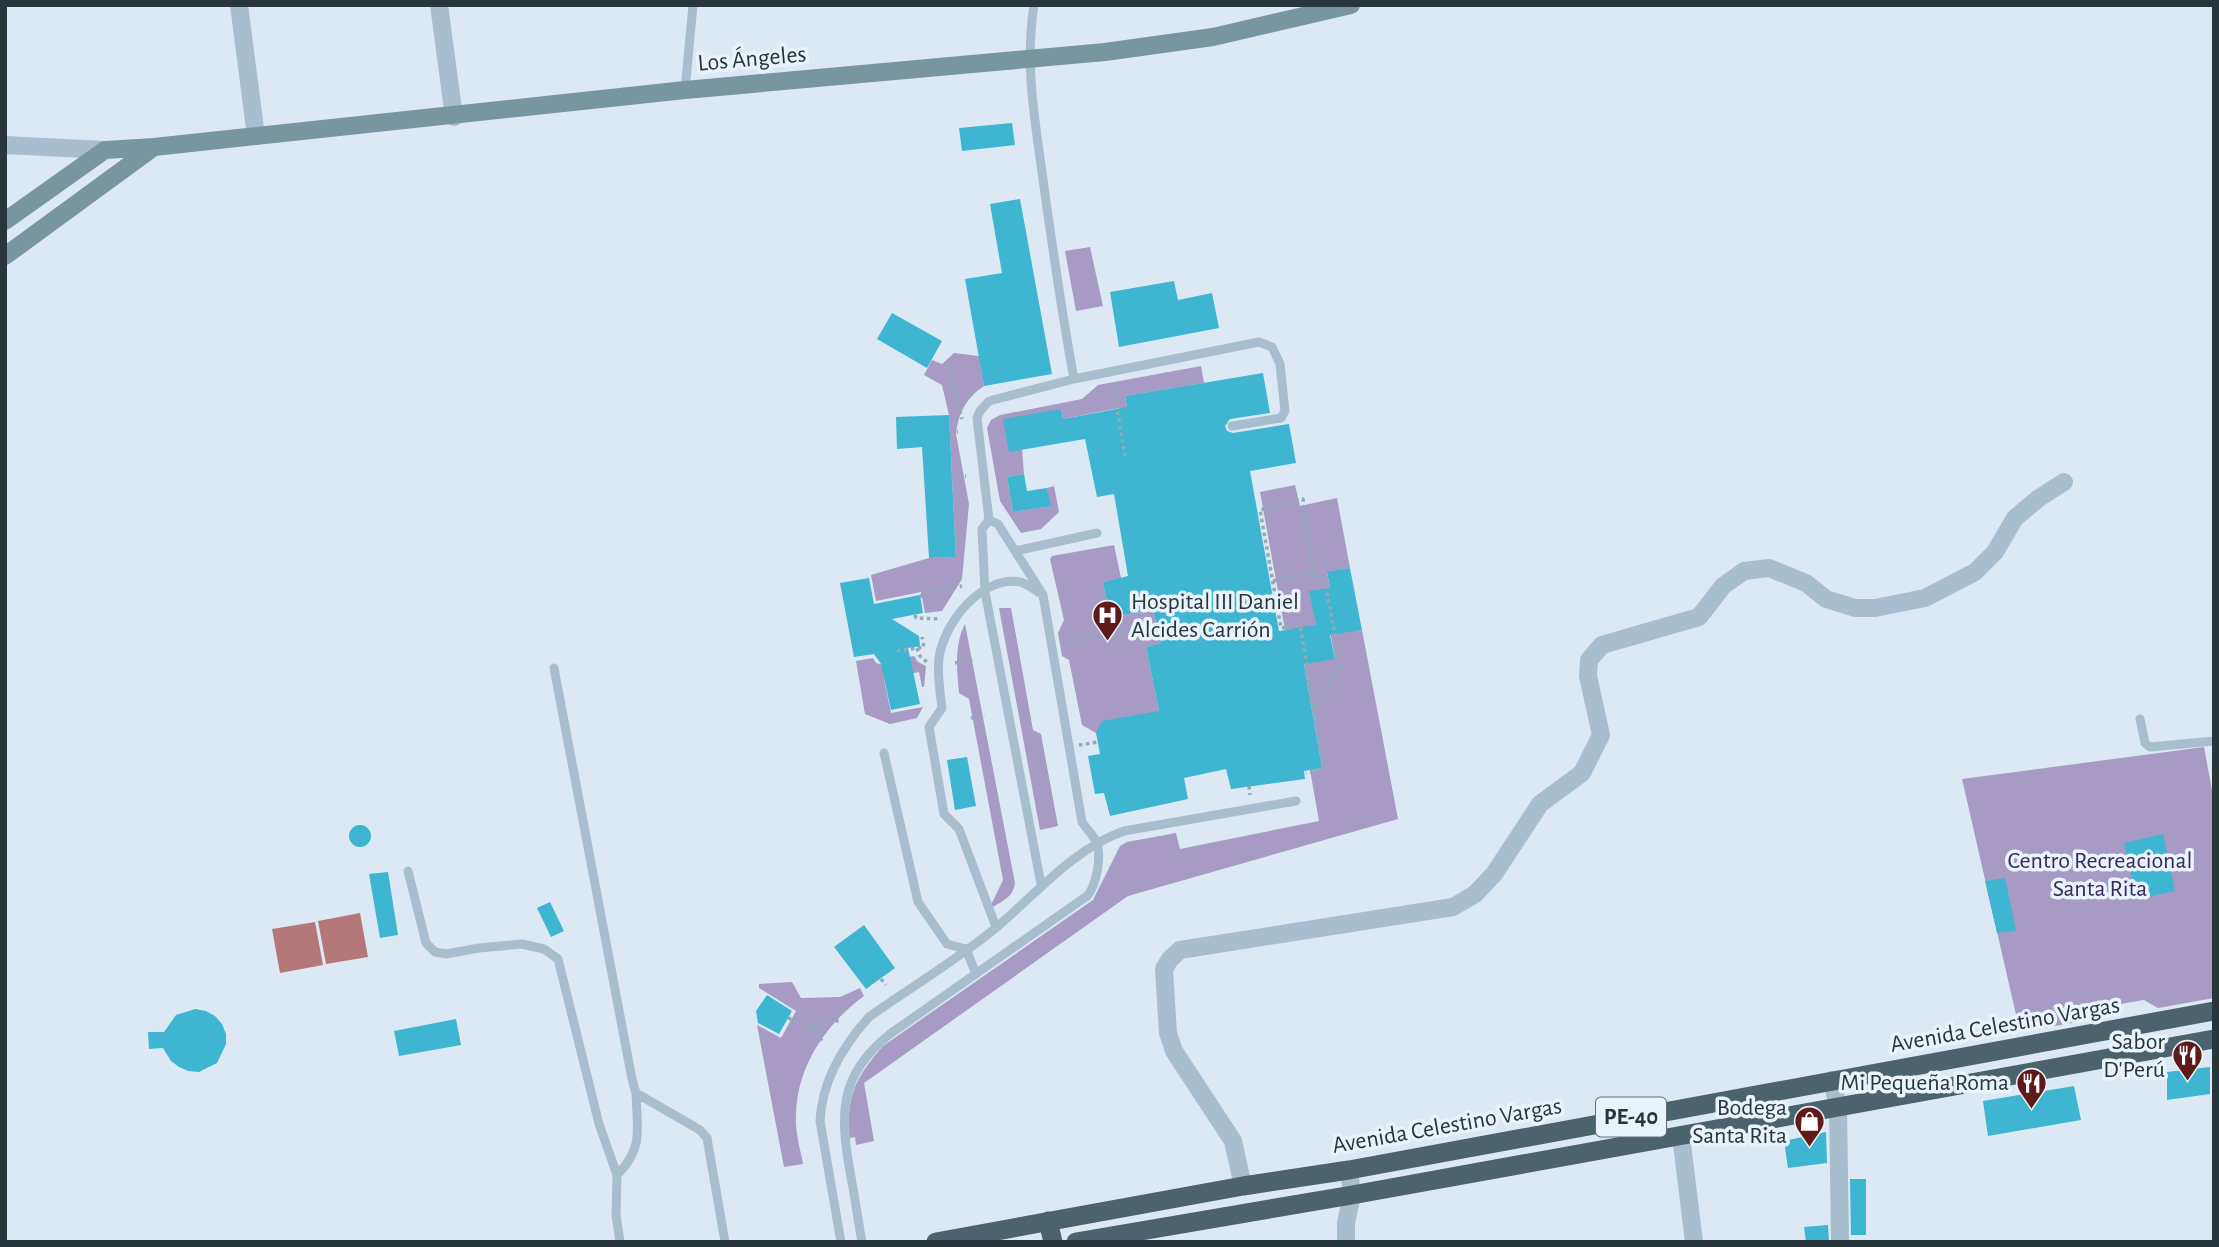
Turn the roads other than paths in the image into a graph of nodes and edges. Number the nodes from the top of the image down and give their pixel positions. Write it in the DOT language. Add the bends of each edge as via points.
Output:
graph roads {
  1 [pos="239,5"];
  2 [pos="439,5"];
  3 [pos="693,5"];
  4 [pos="1034,5"];
  5 [pos="1351,5"];
  6 [pos="1029,58"];
  7 [pos="685,90"];
  8 [pos="454,117"];
  9 [pos="256,136"];
  10 [pos="5,145"];
  11 [pos="154,147"];
  12 [pos="105,150"];
  13 [pos="5,221"];
  14 [pos="5,256"];
  15 [pos="1074,379"];
  16 [pos="1232,426"];
  17 [pos="2064,482"];
  18 [pos="989,520"];
  19 [pos="1097,533"];
  20 [pos="1015,551"];
  21 [pos="985,592"];
  22 [pos="1043,595"];
  23 [pos="554,668"];
  24 [pos="2140,719"];
  25 [pos="2214,741"];
  26 [pos="884,753"];
  27 [pos="1296,801"];
  28 [pos="1097,843"];
  29 [pos="408,871"];
  30 [pos="1041,884"];
  31 [pos="996,928"];
  32 [pos="965,949"];
  33 [pos="976,974"];
  34 [pos="2214,1012"];
  35 [pos="2135,1027"];
  36 [pos="2214,1039"];
  37 [pos="2141,1051"];
  38 [pos="1944,1062"];
  39 [pos="1832,1080"];
  40 [pos="1948,1088"];
  41 [pos="636,1093"];
  42 [pos="1838,1107"];
  43 [pos="1648,1114"];
  44 [pos="1681,1136"];
  45 [pos="1508,1139"];
  46 [pos="1651,1141"];
  47 [pos="1511,1165"];
  48 [pos="1349,1170"];
  49 [pos="617,1175"];
  50 [pos="1243,1186"];
  51 [pos="1353,1195"];
  52 [pos="1048,1221"];
  53 [pos="620,1242"];
  54 [pos="725,1242"];
  55 [pos="841,1242"];
  56 [pos="862,1242"];
  57 [pos="936,1242"];
  58 [pos="1054,1242"];
  59 [pos="1076,1242"];
  60 [pos="1346,1242"];
  61 [pos="1694,1242"];
  62 [pos="1840,1242"];
  1 -- 9 [label="street"];
  2 -- 8 [label="street"];
  3 -- 7 [label="lane"];
  4 -- 6 [label="lane"];
  5 -- 6 [label="main road, Los Ángeles" via="1200,39"];
  6 -- 7 [label="main road, Los Ángeles"];
  6 -- 15 [label="lane"];
  7 -- 8 [label="main road, Los Ángeles"];
  8 -- 9 [label="main road, Los Ángeles"];
  9 -- 11 [label="main road, Los Ángeles"];
  10 -- 12 [label="street"];
  11 -- 12 [label="main road, Los Ángeles"];
  11 -- 14 [label="main road"];
  12 -- 13 [label="main road"];
  15 -- 16 [label="lane" via="1259,342 1272,347 1280,364 1285,411 1281,418"];
  15 -- 18 [label="lane" via="989,401 979,411"];
  17 -- 50 [label="street" via="2015,518 1995,552 1975,572 1925,598 1855,608 1826,599 1806,583 1769,568 1744,571 1723,586 1699,617 1602,645 1589,660 1588,676 1601,735 1582,773 1540,804 1494,874 1475,894 1452,907 1180,950 1164,969 1168,1032 1174,1051 1233,1141"];
  18 -- 20 [label="lane" via="998,524"];
  18 -- 21 [label="lane" via="982,529"];
  19 -- 20 [label="lane"];
  20 -- 22 [label="lane"];
  21 -- 22 [label="lane" via="997,584 1022,582"];
  21 -- 30 [label="lane"];
  21 -- 31 [label="lane" via="970,600 947,630 939,656 942,708 929,727 944,814 959,829"];
  22 -- 28 [label="lane" via="1082,822"];
  23 -- 41 [label="lane"];
  24 -- 25 [label="lane" via="2150,747"];
  26 -- 32 [label="lane" via="918,902 947,944"];
  27 -- 28 [label="lane" via="1124,831"];
  28 -- 30 [label="lane"];
  28 -- 33 [label="lane" via="1094,889"];
  29 -- 49 [label="lane" via="426,943 435,952 522,944 544,949 558,959 599,1124"];
  30 -- 31 [label="lane"];
  31 -- 32 [label="lane"];
  32 -- 33 [label="lane"];
  32 -- 55 [label="lane" via="869,1017 853,1034 829,1077 821,1121"];
  33 -- 56 [label="lane" via="876,1045 854,1078 843,1126"];
  34 -- 35 [label="highway, Avenida Celestino Vargas / PE-40"];
  35 -- 37 [label="lane"];
  35 -- 38 [label="highway, Avenida Celestino Vargas / PE-40"];
  36 -- 37 [label="highway, Avenida Celestino Vargas / PE-40"];
  37 -- 40 [label="highway, Avenida Celestino Vargas / PE-40"];
  38 -- 39 [label="highway, Avenida Celestino Vargas / PE-40"];
  38 -- 40 [label="highway"];
  39 -- 42 [label="street"];
  39 -- 43 [label="highway, Avenida Celestino Vargas / PE-40"];
  40 -- 42 [label="highway, Avenida Celestino Vargas / PE-40"];
  41 -- 49 [label="lane" via="638,1140 632,1160"];
  41 -- 54 [label="lane" via="707,1138"];
  42 -- 44 [label="highway, Avenida Celestino Vargas / PE-40"];
  42 -- 62 [label="street"];
  43 -- 45 [label="highway, Avenida Celestino Vargas / PE-40"];
  43 -- 46 [label="highway"];
  44 -- 46 [label="highway, Avenida Celestino Vargas / PE-40"];
  44 -- 61 [label="street"];
  45 -- 47 [label="highway"];
  45 -- 48 [label="highway, Avenida Celestino Vargas / PE-40"];
  46 -- 47 [label="highway, Avenida Celestino Vargas / PE-40"];
  47 -- 51 [label="highway, Avenida Celestino Vargas / PE-40"];
  48 -- 50 [label="highway, Avenida Celestino Vargas / PE-40"];
  48 -- 51 [label="street"];
  49 -- 53 [label="lane"];
  50 -- 52 [label="highway, Avenida Celestino Vargas / PE-40"];
  51 -- 59 [label="highway, Avenida Celestino Vargas / PE-40"];
  51 -- 60 [label="street"];
  52 -- 57 [label="highway, Avenida Celestino Vargas / PE-40"];
  52 -- 58 [label="highway"];
}
